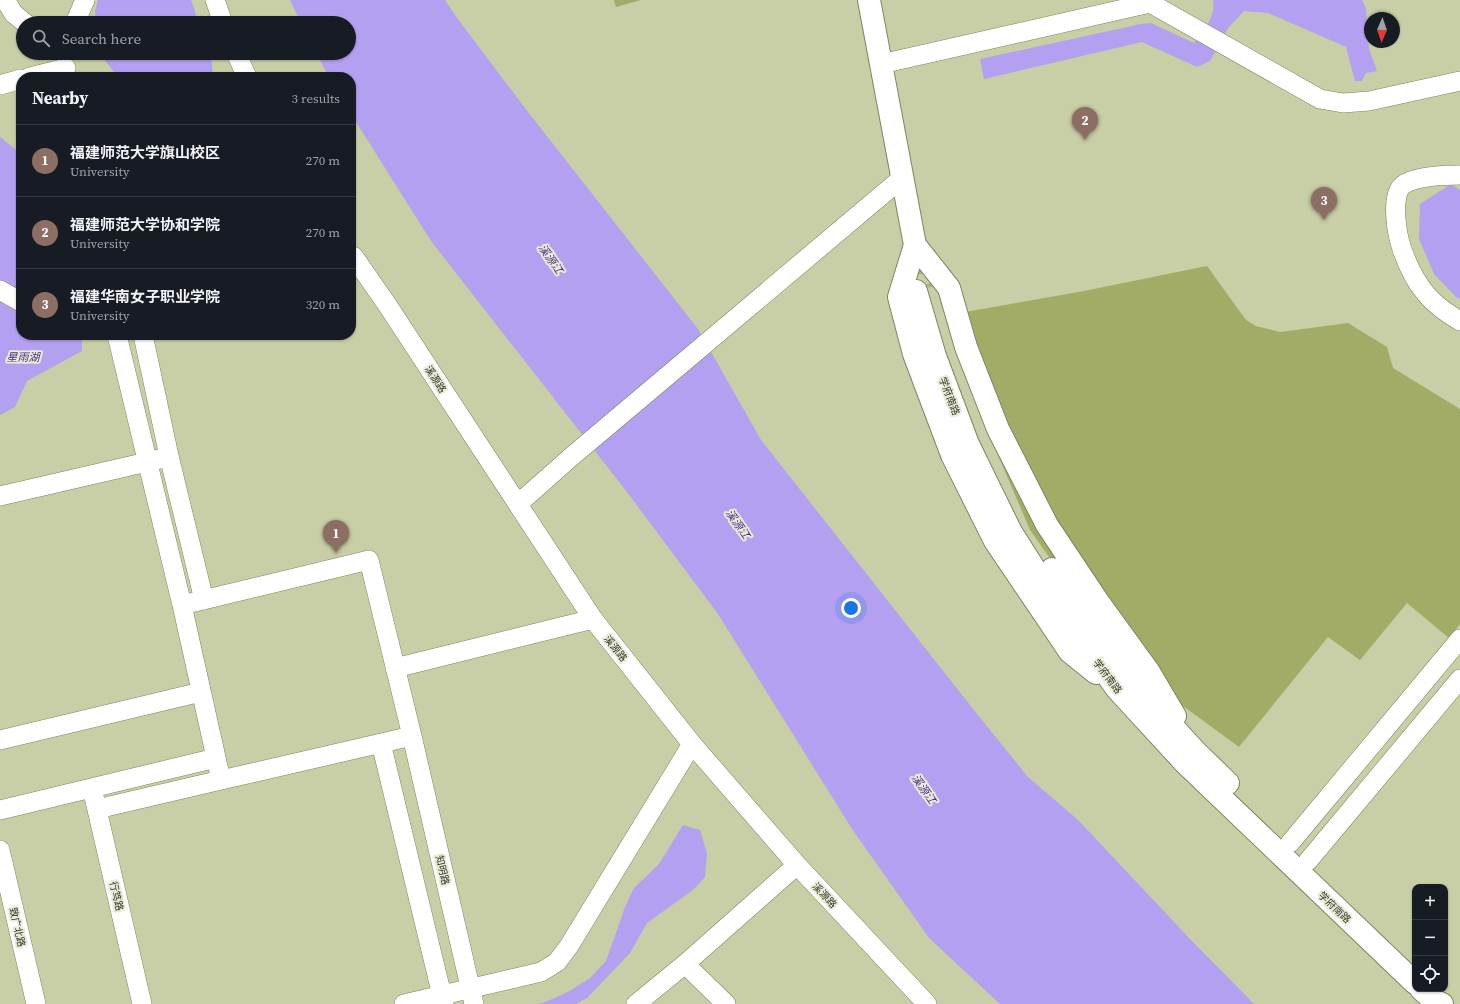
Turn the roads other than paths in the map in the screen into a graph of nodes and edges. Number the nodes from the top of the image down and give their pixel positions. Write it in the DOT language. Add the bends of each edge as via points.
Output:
graph roads {
  1 [pos="5,0"];
  2 [pos="86,0"];
  3 [pos="215,0"];
  4 [pos="869,0"];
  5 [pos="1150,2"];
  6 [pos="16,16"];
  7 [pos="78,16"];
  8 [pos="221,16"];
  9 [pos="240,60"];
  10 [pos="881,64"];
  11 [pos="66,69"];
  12 [pos="52,72"];
  13 [pos="246,72"];
  14 [pos="16,80"];
  15 [pos="1460,81"];
  16 [pos="0,85"];
  17 [pos="1460,176"];
  18 [pos="902,178"];
  19 [pos="915,246"];
  20 [pos="356,262"];
  21 [pos="0,290"];
  22 [pos="16,299"];
  23 [pos="1460,320"];
  24 [pos="119,340"];
  25 [pos="144,340"];
  26 [pos="169,456"];
  27 [pos="148,462"];
  28 [pos="0,496"];
  29 [pos="518,504"];
  30 [pos="204,600"];
  31 [pos="182,605"];
  32 [pos="593,619"];
  33 [pos="1460,639"];
  34 [pos="395,668"];
  35 [pos="1460,679"];
  36 [pos="1117,689"];
  37 [pos="201,692"];
  38 [pos="412,736"];
  39 [pos="0,740"];
  40 [pos="381,743"];
  41 [pos="692,744"];
  42 [pos="1196,752"];
  43 [pos="216,758"];
  44 [pos="221,780"];
  45 [pos="92,788"];
  46 [pos="97,809"];
  47 [pos="0,810"];
  48 [pos="1290,843"];
  49 [pos="0,850"];
  50 [pos="1308,861"];
  51 [pos="797,865"];
  52 [pos="1412,959"];
  53 [pos="685,964"];
  54 [pos="1412,980"];
  55 [pos="1424,992"];
  56 [pos="1447,992"];
  57 [pos="472,996"];
  58 [pos="443,1000"];
  59 [pos="36,1004"];
  60 [pos="142,1004"];
  61 [pos="404,1004"];
  62 [pos="636,1004"];
  63 [pos="726,1004"];
  64 [pos="927,1004"];
  65 [pos="1442,1004"];
  66 [pos="1457,1004"];
  1 -- 6 [label="street"];
  2 -- 7 [label="street"];
  3 -- 8 [label="street"];
  4 -- 10 [label="main road"];
  5 -- 10 [label="street"];
  5 -- 15 [label="street" via="1320,99 1343,103 1369,101"];
  9 -- 13 [label="street"];
  10 -- 18 [label="main road"];
  11 -- 12 [label="street"];
  14 -- 16 [label="street"];
  17 -- 23 [label="street" via="1411,181 1404,184 1395,198 1399,238 1410,268 1426,294"];
  18 -- 19 [label="main road"];
  18 -- 29 [label="street"];
  19 -- 36 [label="main road" via="899,297 914,354 952,455 995,541 1070,652"];
  19 -- 42 [label="main road" via="949,288 966,347 998,429 1047,525 1149,672"];
  20 -- 29 [label="street, 溪源路"];
  21 -- 22 [label="street"];
  24 -- 27 [label="street"];
  25 -- 26 [label="street"];
  26 -- 27 [label="street"];
  26 -- 30 [label="street"];
  27 -- 28 [label="street"];
  27 -- 31 [label="street"];
  29 -- 32 [label="street, 溪源路"];
  30 -- 31 [label="street"];
  30 -- 34 [label="street, 知明路" via="369,560"];
  31 -- 37 [label="street"];
  32 -- 34 [label="street"];
  32 -- 41 [label="street, 溪源路"];
  33 -- 48 [label="street"];
  34 -- 38 [label="street, 知明路"];
  35 -- 50 [label="street"];
  36 -- 42 [label="main road, 学府南路" via="1063,614 1011,532 968,444 934,356 924,289 981,438 1024,526 1128,679"];
  36 -- 54 [label="main road, 学府南路" via="1185,762"];
  37 -- 39 [label="street"];
  37 -- 43 [label="street"];
  38 -- 40 [label="street"];
  38 -- 57 [label="street, 知明路"];
  40 -- 44 [label="street"];
  40 -- 58 [label="street"];
  41 -- 51 [label="street, 溪源路"];
  41 -- 57 [label="street" via="557,962 541,972"];
  42 -- 48 [label="main road, 学府南路"];
  43 -- 44 [label="street"];
  43 -- 45 [label="street"];
  44 -- 46 [label="street"];
  45 -- 46 [label="street, 行笃路"];
  45 -- 47 [label="street"];
  46 -- 60 [label="street, 行笃路"];
  48 -- 50 [label="main road, 学府南路"];
  49 -- 59 [label="street, 致广北路"];
  50 -- 52 [label="main road, 学府南路"];
  51 -- 53 [label="street"];
  51 -- 64 [label="street, 溪源路"];
  53 -- 62 [label="street"];
  53 -- 63 [label="street"];
  55 -- 65 [label="main road" via="1432,1000"];
  56 -- 66 [label="main road"];
  57 -- 58 [label="street"];
  58 -- 61 [label="street"];
}
